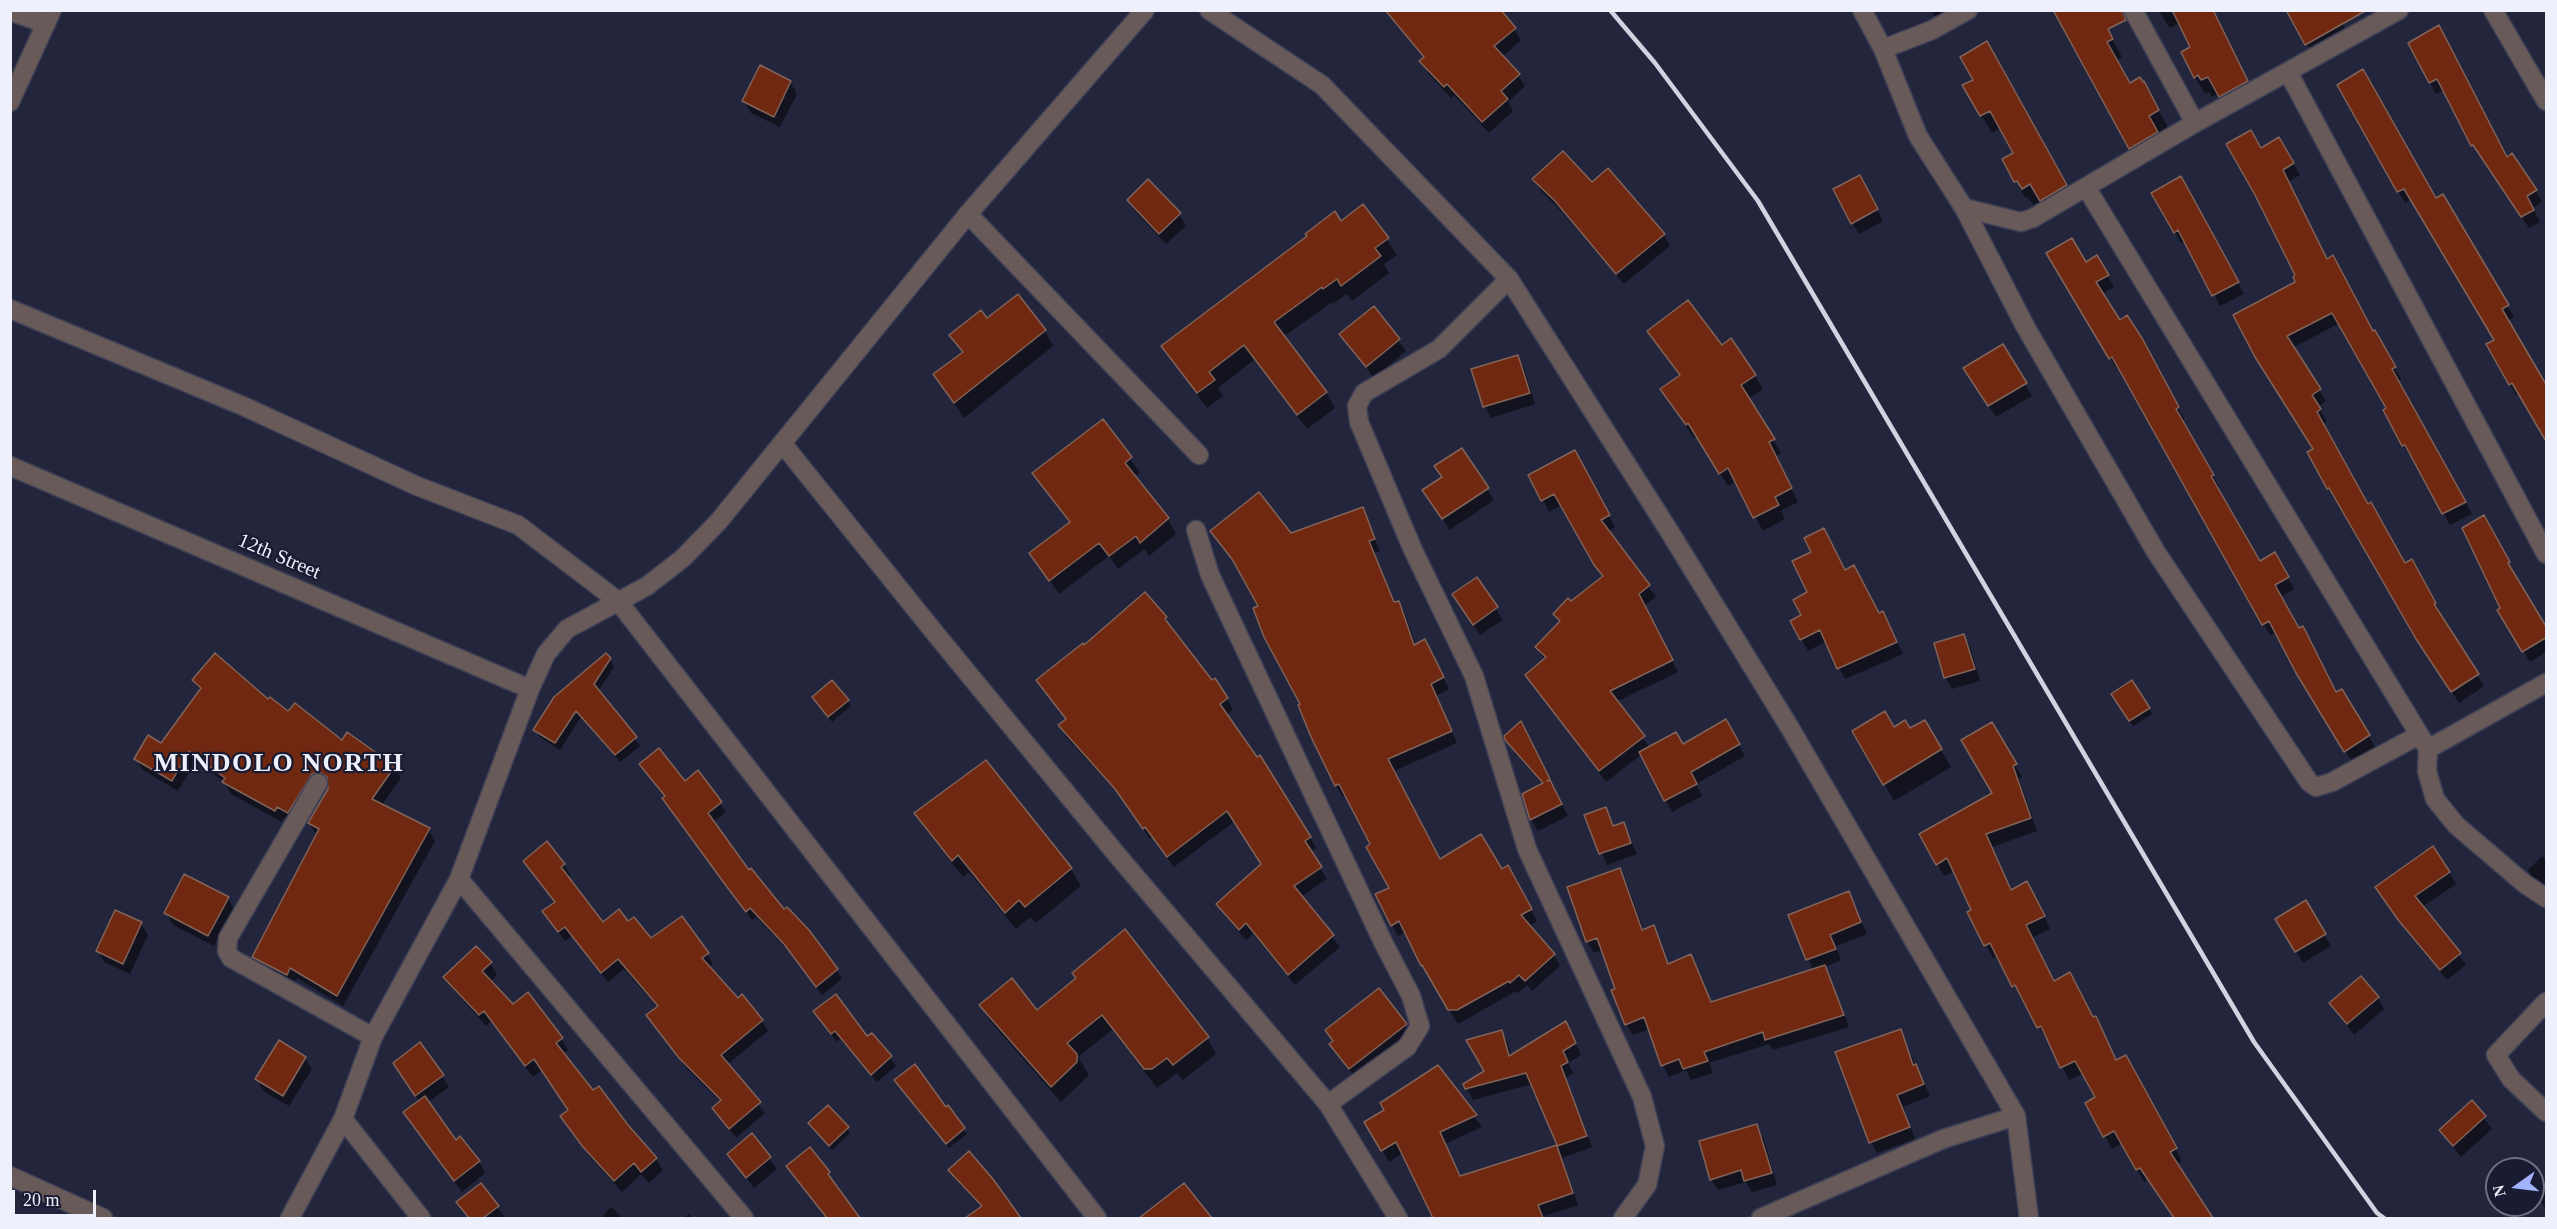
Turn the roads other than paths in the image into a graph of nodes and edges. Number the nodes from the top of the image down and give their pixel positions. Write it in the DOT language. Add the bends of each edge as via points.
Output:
graph roads {
  1 [pos="1145,10"];
  2 [pos="1209,10"];
  3 [pos="1862,10"];
  4 [pos="1968,10"];
  5 [pos="2133,10"];
  6 [pos="2399,10"];
  7 [pos="2493,10"];
  8 [pos="10,11"];
  9 [pos="49,17"];
  10 [pos="1883,49"];
  11 [pos="2288,72"];
  12 [pos="2547,101"];
  13 [pos="10,102"];
  14 [pos="2195,123"];
  15 [pos="2086,187"];
  16 [pos="1964,208"];
  17 [pos="968,214"];
  18 [pos="1509,279"];
  19 [pos="10,309"];
  20 [pos="782,443"];
  21 [pos="1199,455"];
  22 [pos="10,466"];
  23 [pos="1196,530"];
  24 [pos="2547,554"];
  25 [pos="618,600"];
  26 [pos="2547,683"];
  27 [pos="530,689"];
  28 [pos="2423,742"];
  29 [pos="318,783"];
  30 [pos="459,879"];
  31 [pos="2547,898"];
  32 [pos="2547,1002"];
  33 [pos="373,1037"];
  34 [pos="1328,1104"];
  35 [pos="2547,1112"];
  36 [pos="2016,1116"];
  37 [pos="342,1119"];
  38 [pos="10,1176"];
  39 [pos="103,1218"];
  40 [pos="290,1218"];
  41 [pos="421,1218"];
  42 [pos="744,1218"];
  43 [pos="1097,1218"];
  44 [pos="1398,1218"];
  45 [pos="1623,1218"];
  46 [pos="1764,1218"];
  47 [pos="2029,1218"];
  1 -- 17 [label="street"];
  2 -- 18 [label="street" via="1322,85"];
  3 -- 10 [label="street"];
  4 -- 10 [label="street" via="1932,30"];
  5 -- 14 [label="street"];
  6 -- 11 [label="street"];
  7 -- 12 [label="street"];
  8 -- 9 [label="street"];
  9 -- 13 [label="street"];
  10 -- 16 [label="street" via="1918,136"];
  11 -- 14 [label="street"];
  11 -- 24 [label="street"];
  14 -- 15 [label="street"];
  15 -- 16 [label="street" via="2021,222"];
  15 -- 28 [label="street"];
  16 -- 28 [label="street" via="2025,326 2156,552 2309,783 2316,787 2332,782"];
  17 -- 20 [label="street"];
  17 -- 21 [label="street"];
  18 -- 36 [label="street" via="1790,728"];
  18 -- 45 [label="street" via="1439,349 1364,393 1357,406 1359,422 1413,550 1474,676 1527,849 1642,1097 1655,1146 1647,1185"];
  19 -- 25 [label="street" via="243,406 417,486 518,525"];
  20 -- 25 [label="street" via="684,558 647,586"];
  20 -- 34 [label="street" via="1118,856"];
  22 -- 27 [label="street, 12th Street"];
  23 -- 34 [label="street" via="1210,574 1411,996 1420,1026 1407,1047"];
  25 -- 27 [label="street" via="567,629 546,654"];
  25 -- 43 [label="street"];
  26 -- 28 [label="street"];
  27 -- 30 [label="street"];
  28 -- 31 [label="street" via="2435,799 2456,825"];
  29 -- 33 [label="street" via="228,938 227,951 231,958"];
  30 -- 33 [label="street"];
  30 -- 42 [label="street"];
  32 -- 35 [label="street" via="2496,1054 2511,1079"];
  33 -- 37 [label="street"];
  34 -- 44 [label="street"];
  36 -- 46 [label="street" via="1943,1139"];
  36 -- 47 [label="street"];
  37 -- 40 [label="street"];
  37 -- 41 [label="street"];
  38 -- 39 [label="street"];
}
